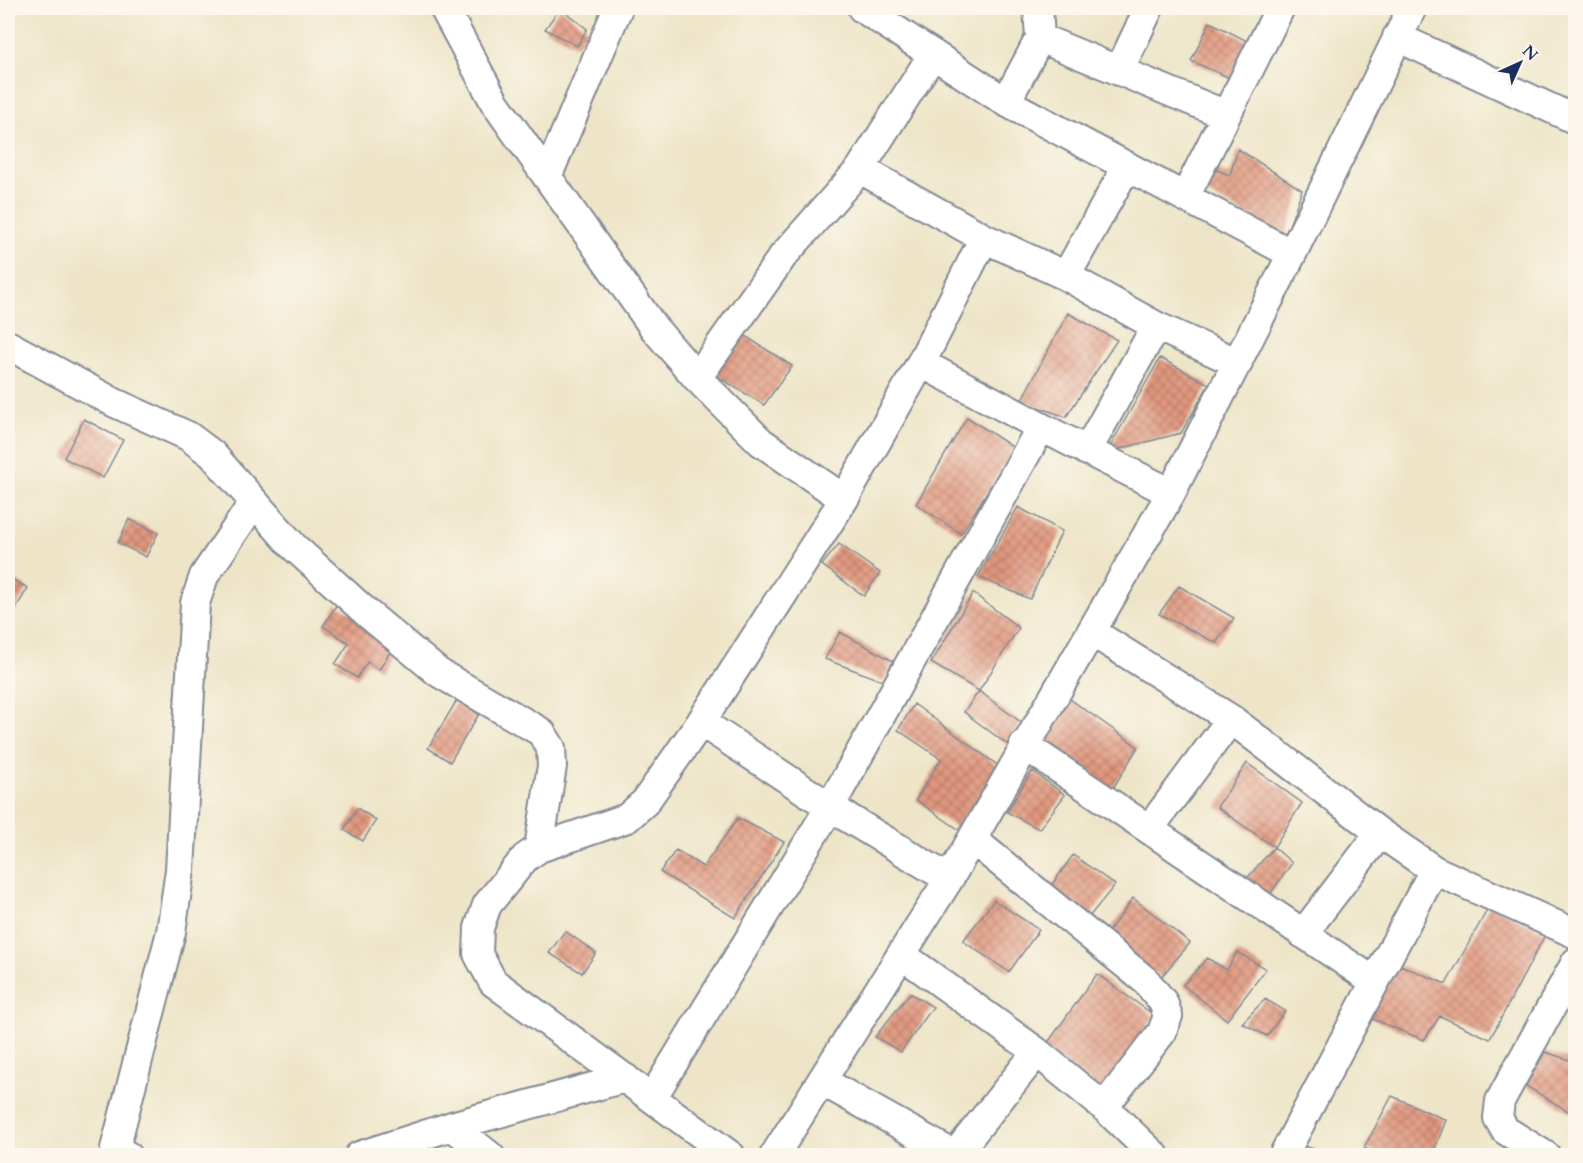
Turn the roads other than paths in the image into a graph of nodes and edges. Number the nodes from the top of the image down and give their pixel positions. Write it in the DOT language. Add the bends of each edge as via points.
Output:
graph roads {
  1 [pos="444,8"];
  2 [pos="618,8"];
  3 [pos="862,8"];
  4 [pos="1038,8"];
  5 [pos="1149,8"];
  6 [pos="1280,8"];
  7 [pos="1412,8"];
  8 [pos="1040,38"];
  9 [pos="1397,38"];
  10 [pos="933,54"];
  11 [pos="1119,71"];
  12 [pos="1006,102"];
  13 [pos="1226,115"];
  14 [pos="1575,120"];
  15 [pos="1126,166"];
  16 [pos="860,169"];
  17 [pos="547,177"];
  18 [pos="1185,197"];
  19 [pos="984,238"];
  20 [pos="1292,254"];
  21 [pos="1066,276"];
  22 [pos="1156,326"];
  23 [pos="8,345"];
  24 [pos="921,363"];
  25 [pos="1238,363"];
  26 [pos="697,378"];
  27 [pos="1041,427"];
  28 [pos="1087,451"];
  29 [pos="1172,493"];
  30 [pos="844,499"];
  31 [pos="254,502"];
  32 [pos="1092,632"];
  33 [pos="1231,719"];
  34 [pos="701,722"];
  35 [pos="1024,746"];
  36 [pos="830,807"];
  37 [pos="1149,829"];
  38 [pos="1380,833"];
  39 [pos="972,839"];
  40 [pos="539,848"];
  41 [pos="1434,870"];
  42 [pos="949,879"];
  43 [pos="1303,934"];
  44 [pos="1575,934"];
  45 [pos="902,955"];
  46 [pos="1575,962"];
  47 [pos="1375,982"];
  48 [pos="1036,1052"];
  49 [pos="625,1078"];
  50 [pos="822,1081"];
  51 [pos="652,1098"];
  52 [pos="1104,1107"];
  53 [pos="452,1126"];
  54 [pos="116,1153"];
  55 [pos="359,1155"];
  56 [pos="490,1155"];
  57 [pos="731,1155"];
  58 [pos="774,1155"];
  59 [pos="956,1155"];
  60 [pos="1155,1155"];
  61 [pos="1282,1155"];
  62 [pos="1546,1155"];
  1 -- 17 [label="street" via="495,103"];
  2 -- 17 [label="street"];
  3 -- 10 [label="street"];
  4 -- 8 [label="street"];
  5 -- 11 [label="street"];
  6 -- 13 [label="street"];
  7 -- 9 [label="street"];
  8 -- 11 [label="street"];
  8 -- 12 [label="street"];
  9 -- 14 [label="street"];
  9 -- 20 [label="street"];
  10 -- 12 [label="street"];
  10 -- 16 [label="street"];
  11 -- 13 [label="street"];
  12 -- 15 [label="street"];
  13 -- 18 [label="street"];
  15 -- 18 [label="street"];
  15 -- 21 [label="street"];
  16 -- 19 [label="street"];
  16 -- 26 [label="street" via="783,256"];
  17 -- 26 [label="street" via="654,328"];
  18 -- 20 [label="street"];
  19 -- 21 [label="street"];
  19 -- 24 [label="street"];
  20 -- 25 [label="street"];
  21 -- 22 [label="street"];
  22 -- 25 [label="street"];
  22 -- 28 [label="street"];
  23 -- 31 [label="street" via="115,403 188,436 212,454"];
  24 -- 27 [label="street"];
  24 -- 30 [label="street"];
  25 -- 29 [label="street"];
  26 -- 30 [label="street" via="761,442"];
  27 -- 28 [label="street"];
  27 -- 36 [label="street"];
  28 -- 29 [label="street"];
  29 -- 32 [label="street"];
  30 -- 34 [label="street"];
  31 -- 40 [label="street" via="293,546 439,673 542,732 551,748 552,766"];
  31 -- 54 [label="street" via="204,576 195,603 180,870 171,932"];
  32 -- 33 [label="street"];
  32 -- 35 [label="street"];
  33 -- 37 [label="street"];
  33 -- 38 [label="street"];
  34 -- 36 [label="street"];
  34 -- 40 [label="street" via="645,802 627,818"];
  35 -- 37 [label="street"];
  35 -- 39 [label="street"];
  36 -- 42 [label="street"];
  36 -- 51 [label="street"];
  37 -- 43 [label="street"];
  38 -- 41 [label="street"];
  38 -- 43 [label="street"];
  39 -- 42 [label="street"];
  39 -- 52 [label="street" via="1146,981 1163,1002 1168,1016 1162,1032"];
  40 -- 49 [label="street" via="525,858 488,905 479,928 478,954 493,982"];
  41 -- 44 [label="street"];
  41 -- 47 [label="street"];
  42 -- 45 [label="street"];
  43 -- 47 [label="street"];
  45 -- 48 [label="street"];
  45 -- 50 [label="street"];
  46 -- 62 [label="street" via="1500,1101 1498,1118 1505,1130"];
  47 -- 61 [label="street"];
  48 -- 52 [label="street"];
  48 -- 59 [label="street"];
  49 -- 51 [label="street"];
  49 -- 53 [label="street"];
  50 -- 58 [label="street"];
  50 -- 59 [label="street"];
  51 -- 57 [label="street"];
  52 -- 60 [label="street"];
  53 -- 55 [label="street"];
  53 -- 56 [label="street"];
}
